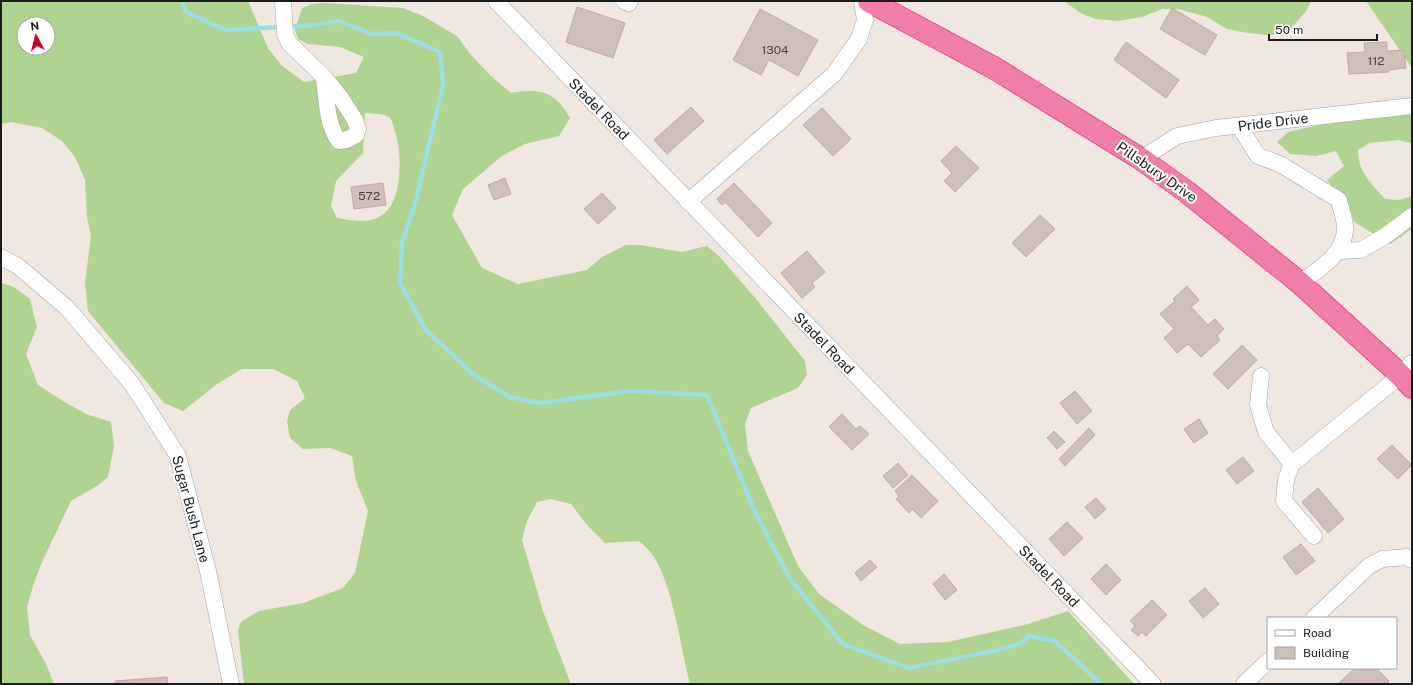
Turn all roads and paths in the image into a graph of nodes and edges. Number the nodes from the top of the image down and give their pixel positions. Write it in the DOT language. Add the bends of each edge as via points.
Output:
graph roads {
  1 [pos="496,1"];
  2 [pos="624,1"];
  3 [pos="630,1"];
  4 [pos="862,1"];
  5 [pos="869,1"];
  6 [pos="283,9"];
  7 [pos="324,77"];
  8 [pos="1412,106"];
  9 [pos="1239,126"];
  10 [pos="1141,159"];
  11 [pos="688,202"];
  12 [pos="1412,216"];
  13 [pos="1338,251"];
  14 [pos="1,257"];
  15 [pos="1300,283"];
  16 [pos="1408,375"];
  17 [pos="1262,376"];
  18 [pos="1292,464"];
  19 [pos="1314,536"];
  20 [pos="1412,560"];
  21 [pos="1315,617"];
  22 [pos="1267,662"];
  23 [pos="231,684"];
  24 [pos="1153,684"];
  25 [pos="1244,684"];
  1 -- 11 [label="street, Stadel Road"];
  2 -- 3 [label="street"];
  4 -- 11 [label="street" via="865,20 859,39 834,74"];
  5 -- 10 [label="highway, Pillsbury Drive" via="996,69"];
  6 -- 7 [label="street" via="285,34 289,43"];
  8 -- 9 [label="street, Pride Drive"];
  9 -- 10 [label="street, Pride Drive" via="1177,136"];
  9 -- 13 [label="street" via="1258,156 1280,164 1338,200 1344,217 1345,231"];
  10 -- 15 [label="highway, Pillsbury Drive" via="1187,192"];
  11 -- 24 [label="street, Stadel Road"];
  12 -- 13 [label="street" via="1361,250"];
  13 -- 15 [label="street" via="1326,264"];
  14 -- 23 [label="street, Sugar Bush Lane" via="18,266 67,308 132,384 178,456 208,571"];
  15 -- 16 [label="highway, Pillsbury Drive"];
  16 -- 18 [label="street"];
  17 -- 18 [label="street" via="1258,404 1266,432"];
  18 -- 19 [label="street" via="1286,479 1284,501"];
  20 -- 21 [label="street" via="1408,557 1382,559 1369,566"];
  22 -- 25 [label="street"];
}
